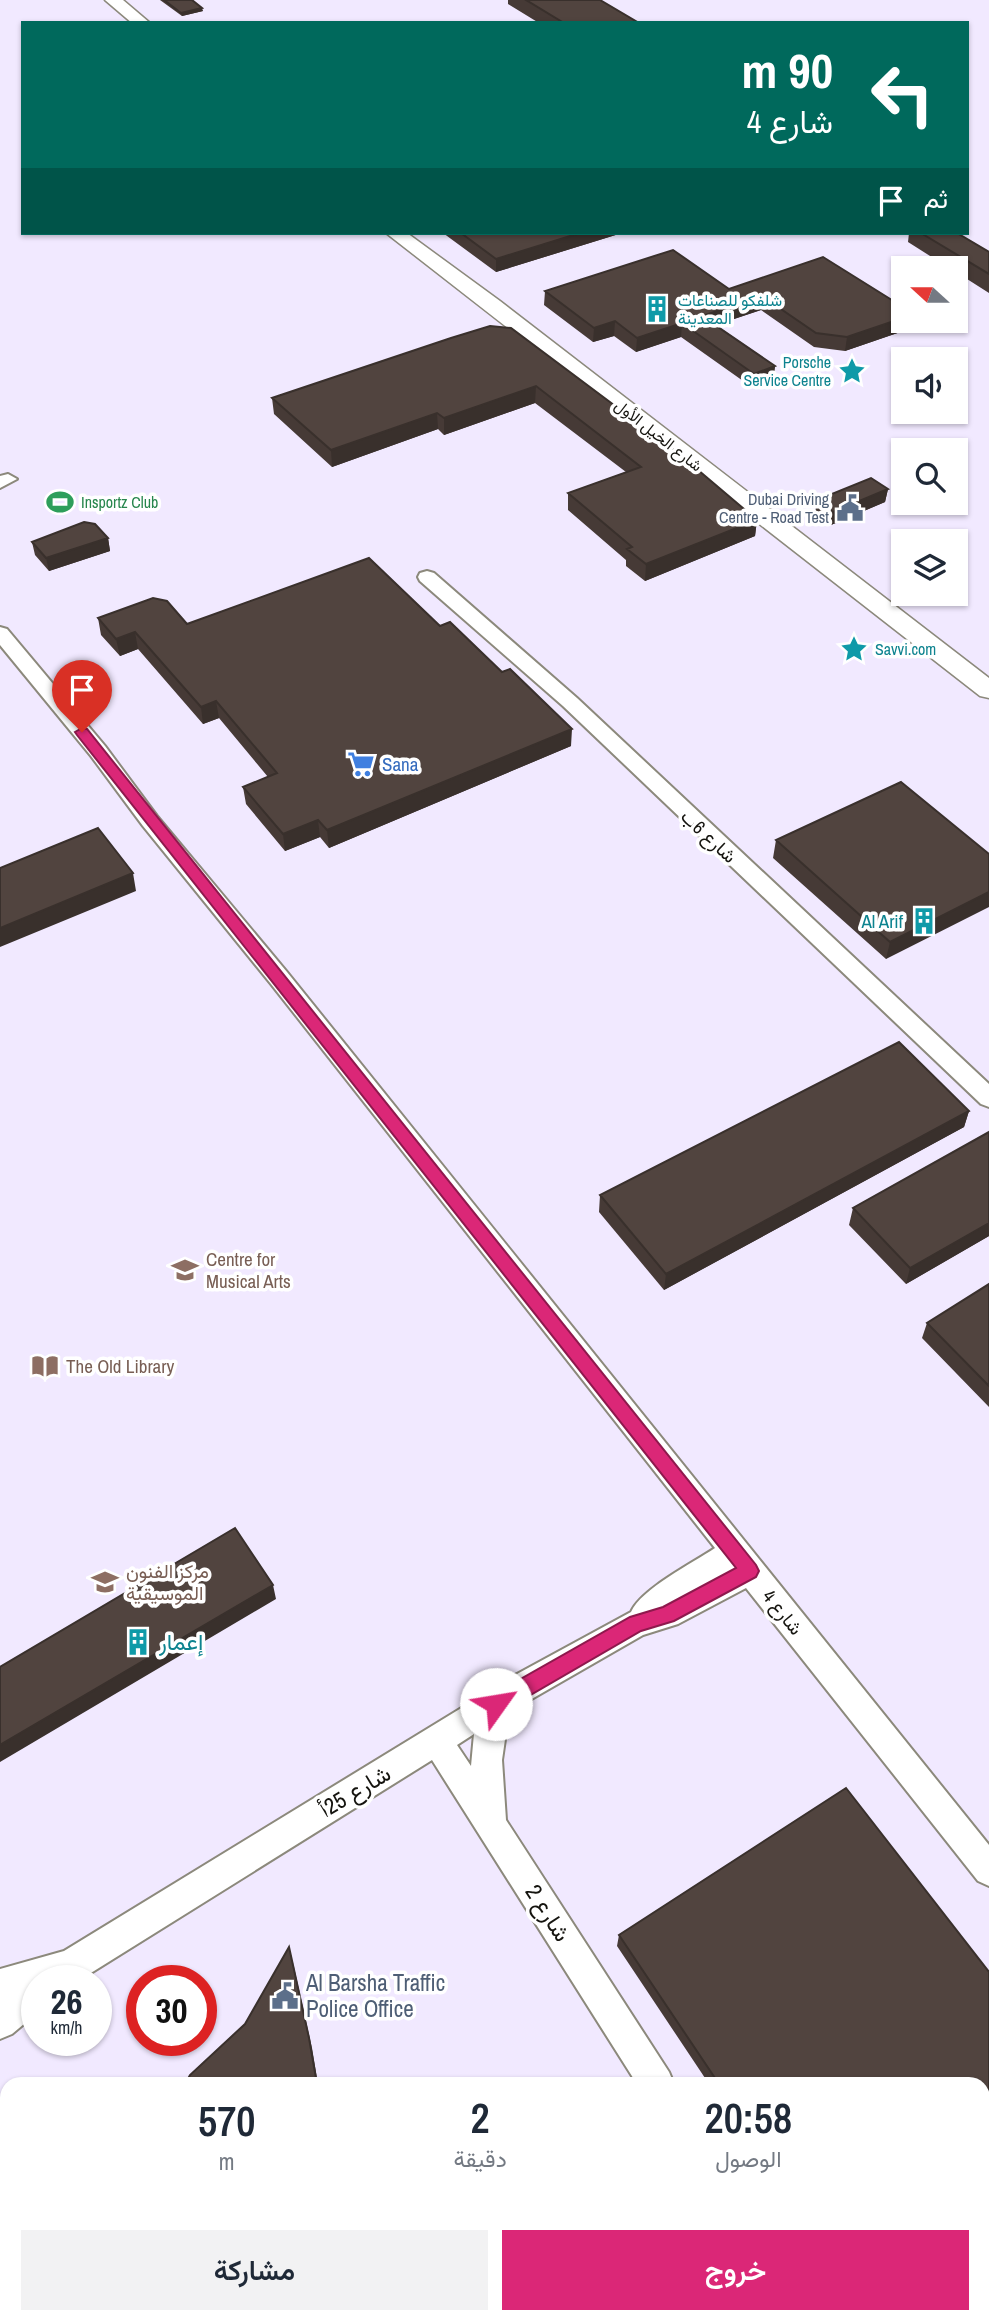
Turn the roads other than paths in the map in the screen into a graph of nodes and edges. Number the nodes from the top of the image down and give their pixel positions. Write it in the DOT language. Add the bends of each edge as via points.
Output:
graph roads {
  1 [pos="93,0"];
  2 [pos="113,0"];
  3 [pos="119,21"];
  4 [pos="139,21"];
  5 [pos="398,235"];
  6 [pos="424,235"];
  7 [pos="427,577"];
  8 [pos="0,633"];
  9 [pos="989,666"];
  10 [pos="989,690"];
  11 [pos="989,1098"];
  12 [pos="742,1561"];
  13 [pos="496,1704"];
  14 [pos="437,1741"];
  15 [pos="497,1836"];
  16 [pos="989,1870"];
  17 [pos="76,1962"];
  18 [pos="72,1965"];
  19 [pos="0,1986"];
  20 [pos="21,2004"];
  21 [pos="0,2022"];
  22 [pos="652,2077"];
  1 -- 3 [label="main road"];
  2 -- 4 [label="main road"];
  5 -- 10 [label="main road, شارع الخيل الأول"];
  6 -- 9 [label="main road, شارع الخيل الأول"];
  7 -- 11 [label="street, شارع 6ب" via="570,702"];
  8 -- 12 [label="street, شارع 4"];
  12 -- 13 [label="street, شارع 25أ" via="667,1614 636,1624"];
  12 -- 16 [label="street, شارع 4"];
  13 -- 14 [label="street, شارع 25أ"];
  13 -- 15 [label="street" via="485,1777"];
  14 -- 15 [label="street, شارع 2"];
  14 -- 17 [label="street, شارع 25أ"];
  15 -- 22 [label="street, شارع 2"];
  17 -- 18 [label="street"];
  17 -- 19 [label="street"];
  20 -- 21 [label="street"];
}
